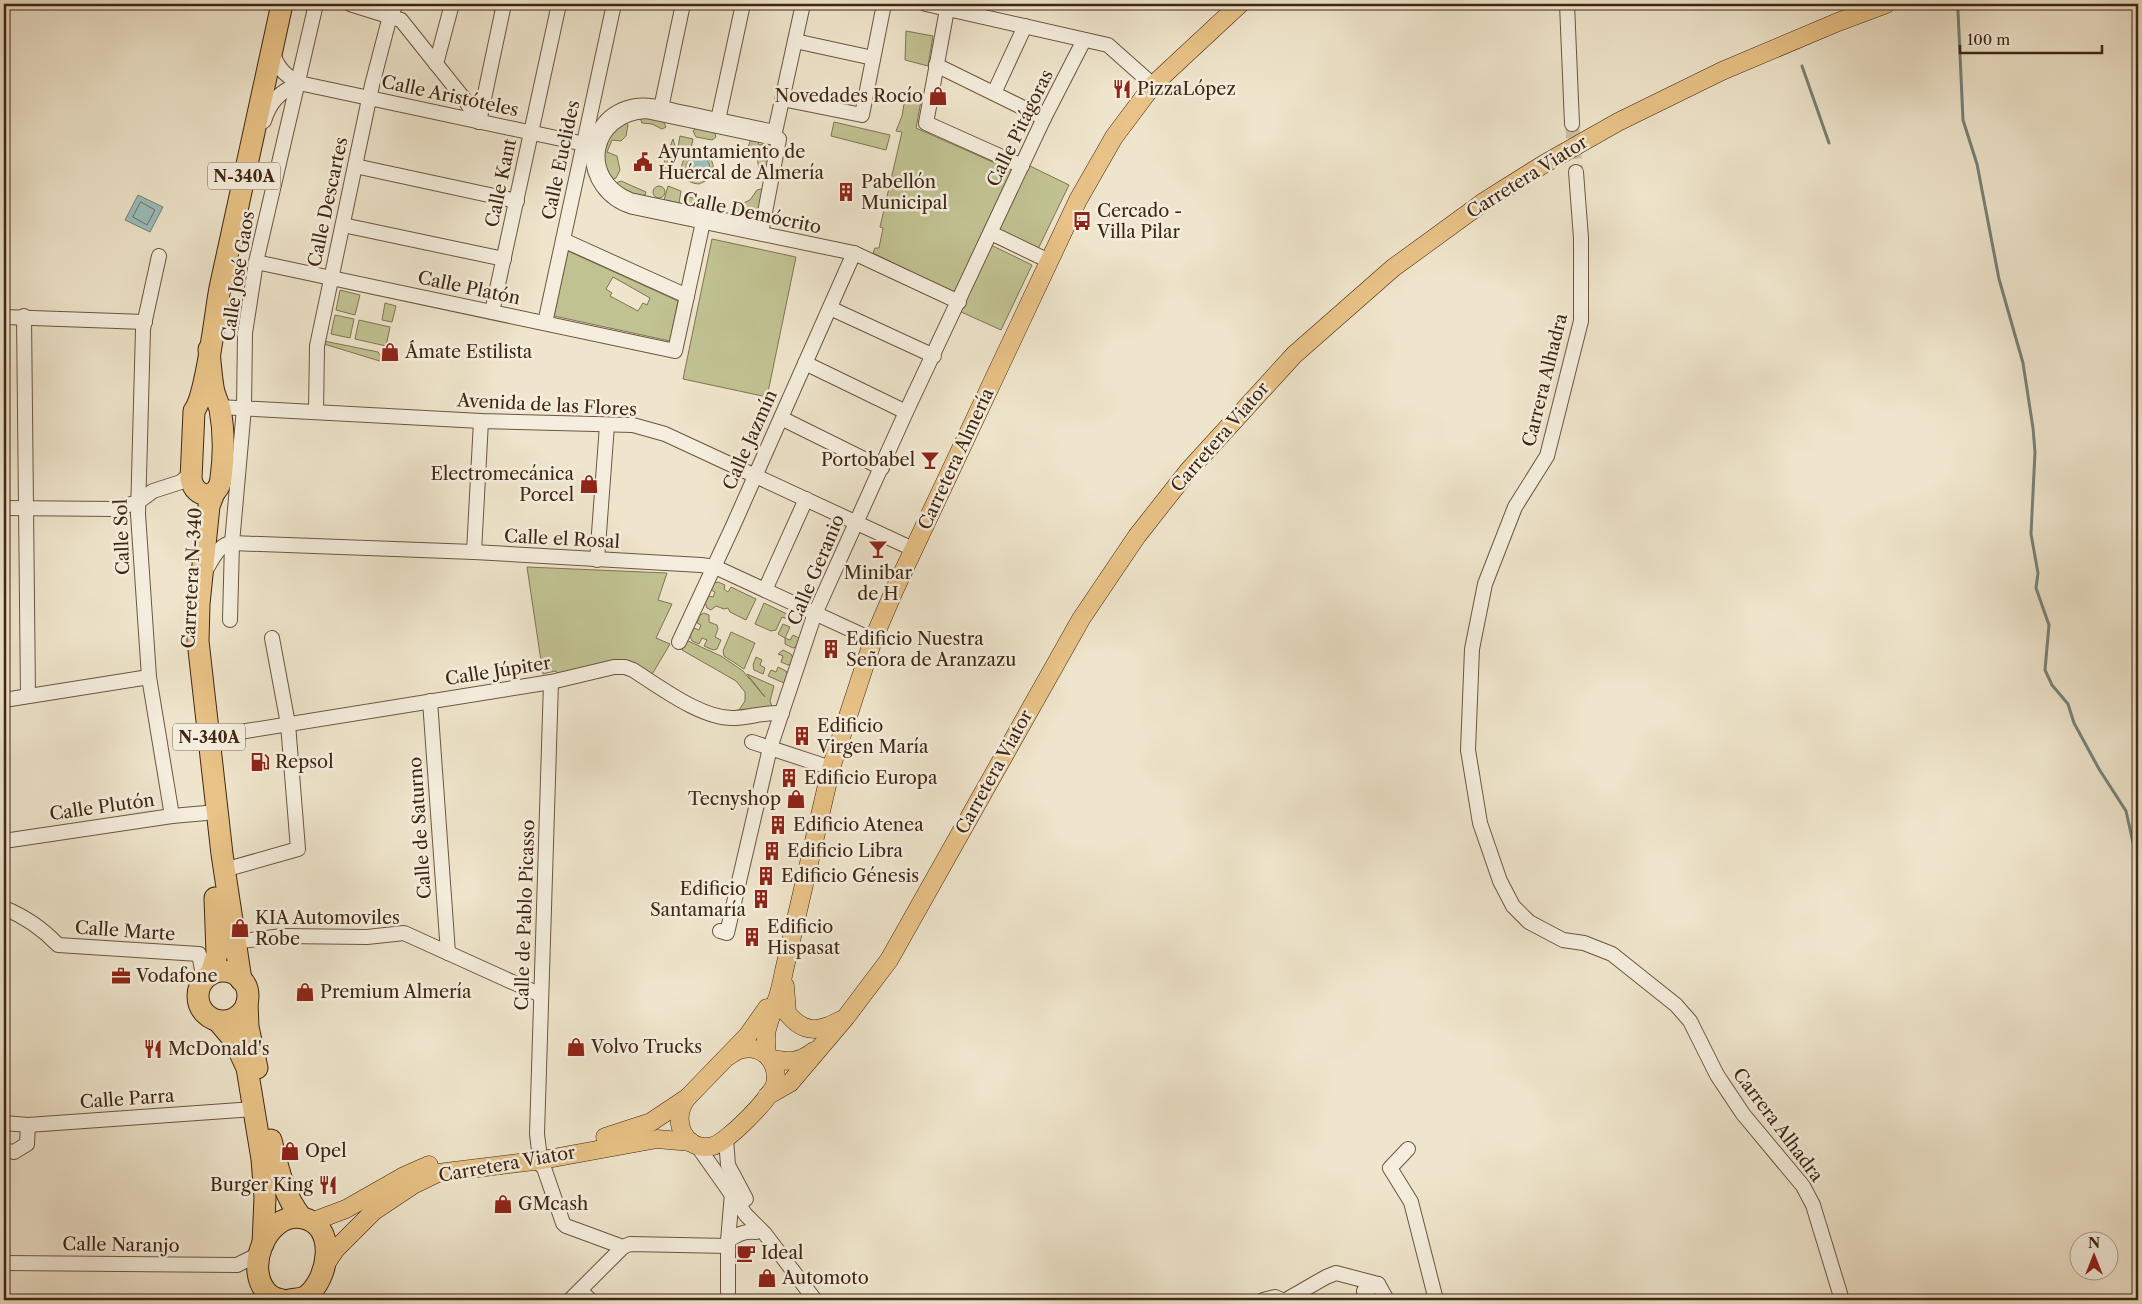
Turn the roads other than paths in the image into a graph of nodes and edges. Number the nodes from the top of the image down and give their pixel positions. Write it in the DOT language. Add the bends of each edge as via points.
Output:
graph roads {
  1 [pos="282,4"];
  2 [pos="316,4"];
  3 [pos="350,4"];
  4 [pos="452,4"];
  5 [pos="504,4"];
  6 [pos="559,4"];
  7 [pos="614,4"];
  8 [pos="683,4"];
  9 [pos="743,4"];
  10 [pos="803,4"];
  11 [pos="884,4"];
  12 [pos="926,4"];
  13 [pos="1240,4"];
  14 [pos="1567,4"];
  15 [pos="1886,4"];
  16 [pos="947,6"];
  17 [pos="393,10"];
  18 [pos="1025,26"];
  19 [pos="1084,40"];
  20 [pos="795,41"];
  21 [pos="272,48"];
  22 [pos="873,58"];
  23 [pos="436,64"];
  24 [pos="936,65"];
  25 [pos="299,83"];
  26 [pos="1152,85"];
  27 [pos="994,93"];
  28 [pos="370,98"];
  29 [pos="594,98"];
  30 [pos="782,99"];
  31 [pos="661,108"];
  32 [pos="614,115"];
  33 [pos="1044,118"];
  34 [pos="718,120"];
  35 [pos="479,122"];
  36 [pos="1572,124"];
  37 [pos="605,130"];
  38 [pos="531,133"];
  39 [pos="589,145"];
  40 [pos="355,166"];
  41 [pos="1022,166"];
  42 [pos="246,169"];
  43 [pos="1576,172"];
  44 [pos="600,183"];
  45 [pos="574,191"];
  46 [pos="517,201"];
  47 [pos="703,222"];
  48 [pos="342,225"];
  49 [pos="991,233"];
  50 [pos="563,240"];
  51 [pos="854,253"];
  52 [pos="159,256"];
  53 [pos="504,259"];
  54 [pos="1049,261"];
  55 [pos="256,262"];
  56 [pos="331,278"];
  57 [pos="687,296"];
  58 [pos="959,302"];
  59 [pos="830,308"];
  60 [pos="492,312"];
  61 [pos="24,316"];
  62 [pos="4,317"];
  63 [pos="145,322"];
  64 [pos="545,323"];
  65 [pos="209,349"];
  66 [pos="934,356"];
  67 [pos="805,363"];
  68 [pos="198,405"];
  69 [pos="244,408"];
  70 [pos="316,412"];
  71 [pos="906,412"];
  72 [pos="221,416"];
  73 [pos="781,418"];
  74 [pos="481,421"];
  75 [pos="607,425"];
  76 [pos="882,468"];
  77 [pos="756,476"];
  78 [pos="201,485"];
  79 [pos="806,499"];
  80 [pos="138,502"];
  81 [pos="4,508"];
  82 [pos="25,509"];
  83 [pos="856,522"];
  84 [pos="232,543"];
  85 [pos="913,549"];
  86 [pos="474,552"];
  87 [pos="597,560"];
  88 [pos="715,567"];
  89 [pos="202,576"];
  90 [pos="765,590"];
  91 [pos="815,613"];
  92 [pos="230,620"];
  93 [pos="272,638"];
  94 [pos="873,640"];
  95 [pos="679,642"];
  96 [pos="149,677"];
  97 [pos="551,682"];
  98 [pos="28,696"];
  99 [pos="4,700"];
  100 [pos="430,701"];
  101 [pos="782,713"];
  102 [pos="288,724"];
  103 [pos="209,737"];
  104 [pos="752,742"];
  105 [pos="770,748"];
  106 [pos="830,768"];
  107 [pos="206,814"];
  108 [pos="172,816"];
  109 [pos="4,841"];
  110 [pos="218,872"];
  111 [pos="4,908"];
  112 [pos="720,931"];
  113 [pos="234,942"];
  114 [pos="448,953"];
  115 [pos="784,971"];
  116 [pos="207,977"];
  117 [pos="241,980"];
  118 [pos="541,995"];
  119 [pos="247,1002"];
  120 [pos="846,1017"];
  121 [pos="218,1021"];
  122 [pos="828,1039"];
  123 [pos="729,1056"];
  124 [pos="769,1057"];
  125 [pos="767,1096"];
  126 [pos="687,1098"];
  127 [pos="254,1109"];
  128 [pos="4,1123"];
  129 [pos="28,1125"];
  130 [pos="726,1139"];
  131 [pos="694,1143"];
  132 [pos="1408,1149"];
  133 [pos="4,1150"];
  134 [pos="538,1155"];
  135 [pos="732,1193"];
  136 [pos="308,1219"];
  137 [pos="756,1229"];
  138 [pos="728,1243"];
  139 [pos="623,1247"];
  140 [pos="262,1249"];
  141 [pos="4,1263"];
  142 [pos="237,1265"];
  143 [pos="325,1265"];
  144 [pos="1378,1284"];
  145 [pos="261,1288"];
  146 [pos="580,1297"];
  147 [pos="298,1299"];
  148 [pos="1277,1299"];
  149 [pos="282,1300"];
  150 [pos="728,1300"];
  151 [pos="804,1300"];
  152 [pos="815,1300"];
  153 [pos="1369,1300"];
  154 [pos="1387,1300"];
  155 [pos="1436,1300"];
  156 [pos="1842,1300"];
  1 -- 21 [label="highway, Carretera N-340 / N-340A"];
  2 -- 25 [label="street, Calle José Gaos"];
  3 -- 17 [label="street"];
  4 -- 23 [label="street"];
  5 -- 35 [label="street"];
  6 -- 38 [label="street, Calle Kant"];
  7 -- 29 [label="street, Calle Euclides"];
  8 -- 31 [label="street"];
  9 -- 34 [label="street"];
  10 -- 20 [label="street"];
  11 -- 22 [label="street"];
  12 -- 16 [label="street"];
  13 -- 26 [label="main road, Carretera Almería"];
  14 -- 36 [label="street"];
  15 -- 120 [label="main road, Carretera Viator" via="1722,71 1618,122 1535,169 1393,268 1294,355 1189,470 1137,536 1081,619 889,960"];
  16 -- 18 [label="street"];
  16 -- 24 [label="street"];
  17 -- 23 [label="street"];
  17 -- 28 [label="street, Calle Descartes"];
  18 -- 19 [label="street"];
  18 -- 27 [label="street"];
  19 -- 26 [label="street" via="1108,46"];
  19 -- 33 [label="street, Calle Pitágoras"];
  20 -- 22 [label="street"];
  20 -- 30 [label="street"];
  21 -- 25 [label="street, Calle Aristóteles" via="276,63"];
  21 -- 42 [label="highway, Carretera N-340 / N-340A"];
  22 -- 30 [label="street" via="862,115"];
  23 -- 35 [label="street"];
  24 -- 27 [label="street"];
  24 -- 41 [label="street" via="926,123"];
  25 -- 28 [label="street, Calle Aristóteles"];
  25 -- 42 [label="street" via="283,91 268,108"];
  25 -- 55 [label="street, Calle José Gaos"];
  26 -- 54 [label="main road, Carretera Almería" via="1114,137 1078,200"];
  27 -- 33 [label="street"];
  28 -- 35 [label="street, Calle Aristóteles"];
  28 -- 40 [label="street, Calle Descartes"];
  29 -- 32 [label="street" via="594,107 599,114"];
  29 -- 39 [label="street, Calle Euclides"];
  30 -- 34 [label="street" via="775,132"];
  31 -- 32 [label="street" via="638,106"];
  31 -- 34 [label="street"];
  32 -- 39 [label="street"];
  33 -- 41 [label="street, Calle Pitágoras"];
  35 -- 38 [label="street, Calle Aristóteles"];
  37 -- 37 [label="street" via="621,117 646,111 779,139 762,228 630,200 619,194 603,177 599,166 598,149"];
  38 -- 39 [label="street, Calle Aristóteles"];
  38 -- 46 [label="street, Calle Kant"];
  39 -- 44 [label="street"];
  39 -- 45 [label="street, Calle Euclides"];
  40 -- 46 [label="street"];
  40 -- 48 [label="street, Calle Descartes"];
  41 -- 49 [label="street, Calle Pitágoras"];
  42 -- 65 [label="highway, Carretera N-340 / N-340A"];
  43 -- 156 [label="street, Carrera Alhadra" via="1582,321 1547,456 1515,507 1485,584 1472,649 1468,750 1480,823 1500,880 1513,906 1529,922 1563,940 1584,943 1612,954 1676,1005 1690,1021 1717,1075 1743,1114 1803,1186 1813,1205"];
  44 -- 45 [label="street" via="585,178 578,182"];
  44 -- 47 [label="street, Calle Demócrito" via="610,196 625,205"];
  45 -- 50 [label="street, Calle Euclides"];
  46 -- 53 [label="street, Calle Kant"];
  47 -- 51 [label="street, Calle Demócrito"];
  47 -- 57 [label="street"];
  48 -- 53 [label="street"];
  48 -- 56 [label="street, Calle Descartes"];
  49 -- 54 [label="street"];
  49 -- 58 [label="street, Calle Geranio"];
  50 -- 57 [label="street"];
  50 -- 64 [label="street, Calle Euclides"];
  51 -- 58 [label="street, Calle Demócrito"];
  51 -- 59 [label="street, Calle Jazmín"];
  52 -- 63 [label="street, Calle Sol"];
  53 -- 60 [label="street, Calle Kant"];
  54 -- 85 [label="main road, Carretera Almería"];
  55 -- 56 [label="street, Calle Platón"];
  55 -- 69 [label="street, Calle José Gaos" via="245,332"];
  56 -- 60 [label="street, Calle Platón"];
  56 -- 70 [label="street, Calle Descartes" via="317,346"];
  57 -- 64 [label="street, Calle Platón" via="675,351"];
  58 -- 66 [label="street, Calle Geranio"];
  59 -- 66 [label="street"];
  59 -- 67 [label="street, Calle Jazmín"];
  60 -- 64 [label="street, Calle Platón"];
  61 -- 62 [label="street"];
  61 -- 63 [label="street"];
  61 -- 82 [label="street"];
  63 -- 80 [label="street, Calle Sol"];
  65 -- 68 [label="highway, Carretera N-340 / N-340A"];
  65 -- 72 [label="highway, Carretera N-340 / N-340A" via="213,390"];
  66 -- 71 [label="street, Calle Geranio"];
  67 -- 71 [label="street"];
  67 -- 73 [label="street, Calle Jazmín"];
  68 -- 72 [label="highway" via="212,402"];
  68 -- 78 [label="highway, Carretera N-340 / N-340A" via="193,423"];
  69 -- 70 [label="street, Avenida de las Flores"];
  69 -- 72 [label="street" via="229,416"];
  69 -- 84 [label="street, Calle José Gaos"];
  70 -- 74 [label="street, Avenida de las Flores"];
  71 -- 76 [label="street, Calle Geranio"];
  72 -- 78 [label="highway, Carretera N-340 / N-340A" via="220,488"];
  73 -- 76 [label="street"];
  73 -- 77 [label="street, Calle Jazmín"];
  74 -- 75 [label="street, Avenida de las Flores"];
  74 -- 86 [label="street"];
  75 -- 77 [label="street, Avenida de las Flores" via="633,425 665,434"];
  75 -- 87 [label="street"];
  76 -- 83 [label="street, Calle Geranio"];
  77 -- 79 [label="street, Avenida de las Flores"];
  77 -- 88 [label="street, Calle Jazmín"];
  78 -- 80 [label="street" via="153,491"];
  78 -- 89 [label="highway, N-340A" via="210,506"];
  78 -- 107 [label="highway, Carretera N-340 / N-340A" via="186,635"];
  79 -- 83 [label="street, Avenida de las Flores"];
  79 -- 90 [label="street"];
  80 -- 82 [label="street" via="115,509"];
  80 -- 96 [label="street, Calle Sol"];
  81 -- 82 [label="street"];
  82 -- 98 [label="street"];
  83 -- 85 [label="street, Avenida de las Flores"];
  83 -- 91 [label="street, Calle Geranio"];
  84 -- 86 [label="street, Calle el Rosal"];
  84 -- 89 [label="street" via="220,549"];
  84 -- 92 [label="street, Calle José Gaos"];
  85 -- 94 [label="main road, Carretera Almería"];
  86 -- 87 [label="street, Calle el Rosal"];
  87 -- 88 [label="street, Calle el Rosal"];
  88 -- 90 [label="street, Calle el Rosal"];
  88 -- 95 [label="street, Calle Jazmín"];
  89 -- 103 [label="highway, N-340A" via="198,641"];
  90 -- 91 [label="street, Calle el Rosal"];
  91 -- 94 [label="street, Calle el Rosal"];
  91 -- 101 [label="street, Calle Geranio"];
  93 -- 102 [label="street"];
  94 -- 106 [label="main road, Carretera Almería"];
  96 -- 98 [label="street"];
  96 -- 108 [label="street, Calle Sol"];
  97 -- 100 [label="street, Calle Júpiter"];
  97 -- 101 [label="street, Calle Júpiter" via="614,666 625,667 689,706 721,717 734,719"];
  97 -- 118 [label="street, Calle de Pablo Picasso"];
  98 -- 99 [label="street"];
  100 -- 102 [label="street, Calle Júpiter"];
  100 -- 114 [label="street, Calle de Saturno"];
  101 -- 105 [label="street, Calle Geranio"];
  102 -- 103 [label="street, Calle Júpiter"];
  102 -- 110 [label="street" via="298,849"];
  103 -- 110 [label="highway, N-340A"];
  104 -- 105 [label="street"];
  105 -- 106 [label="street"];
  105 -- 112 [label="street, Calle Geranio" via="727,933"];
  106 -- 115 [label="main road, Carretera Almería"];
  107 -- 108 [label="street, Calle Plutón"];
  107 -- 110 [label="highway, Carretera N-340 / N-340A"];
  108 -- 109 [label="street, Calle Plutón"];
  110 -- 113 [label="highway, N-340A"];
  110 -- 116 [label="highway, N-340A" via="218,954"];
  111 -- 116 [label="street, Calle Marte" via="22,915 58,945 199,954"];
  113 -- 114 [label="street" via="282,936 367,937 404,933"];
  113 -- 117 [label="highway, N-340A"];
  114 -- 118 [label="street"];
  115 -- 120 [label="main road" via="787,1013 802,1027 826,1029"];
  115 -- 123 [label="main road" via="763,1014"];
  115 -- 124 [label="main road" via="765,1033"];
  116 -- 117 [label="highway" via="224,972"];
  116 -- 121 [label="highway, N-340A" via="199,988 198,1001 202,1010"];
  117 -- 119 [label="highway, N-340A" via="247,992"];
  118 -- 134 [label="street, Calle de Pablo Picasso"];
  119 -- 121 [label="highway" via="236,1017"];
  119 -- 136 [label="highway, N-340A" via="248,1026 280,1177 290,1203"];
  120 -- 122 [label="main road, Carretera Viator"];
  121 -- 127 [label="highway, N-340A" via="242,1055"];
  122 -- 124 [label="main road" via="804,1059 792,1061"];
  122 -- 125 [label="main road, Carretera Viator" via="790,1084"];
  123 -- 124 [label="main road" via="746,1048 758,1050"];
  123 -- 126 [label="main road"];
  124 -- 125 [label="main road" via="775,1068 776,1080"];
  125 -- 130 [label="main road"];
  126 -- 131 [label="main road" via="680,1108 679,1121 682,1133"];
  126 -- 134 [label="main road, Carretera Viator" via="640,1127"];
  127 -- 129 [label="street, Calle Parra"];
  127 -- 140 [label="highway, N-340A" via="265,1188"];
  128 -- 129 [label="street, Calle Parra"];
  129 -- 133 [label="street" via="27,1144 14,1152"];
  130 -- 131 [label="main road, Carretera Viator" via="715,1145"];
  130 -- 137 [label="street" via="728,1165 754,1213"];
  131 -- 134 [label="main road, Carretera Viator" via="658,1139"];
  131 -- 135 [label="street"];
  132 -- 155 [label="street" via="1390,1168 1412,1202"];
  134 -- 136 [label="main road, Carretera Viator" via="430,1164 346,1209"];
  134 -- 139 [label="street" via="563,1223"];
  134 -- 143 [label="main road, Carretera Viator" via="438,1173 413,1185 363,1221"];
  135 -- 137 [label="street"];
  135 -- 138 [label="street"];
  136 -- 140 [label="highway" via="289,1218 276,1224 266,1236"];
  136 -- 143 [label="highway, N-340A" via="325,1237"];
  137 -- 138 [label="street" via="738,1234"];
  137 -- 151 [label="street"];
  137 -- 152 [label="street" via="765,1234"];
  138 -- 139 [label="street" via="630,1244"];
  138 -- 150 [label="street"];
  139 -- 146 [label="street"];
  140 -- 142 [label="street, Calle Naranjo"];
  140 -- 145 [label="highway, N-340A"];
  141 -- 142 [label="street, Calle Naranjo"];
  142 -- 145 [label="street, Calle Naranjo"];
  143 -- 147 [label="highway, N-340A" via="314,1288"];
  144 -- 148 [label="street" via="1336,1273"];
  144 -- 153 [label="street" via="1364,1291"];
  144 -- 154 [label="street"];
  145 -- 149 [label="highway"];
}
